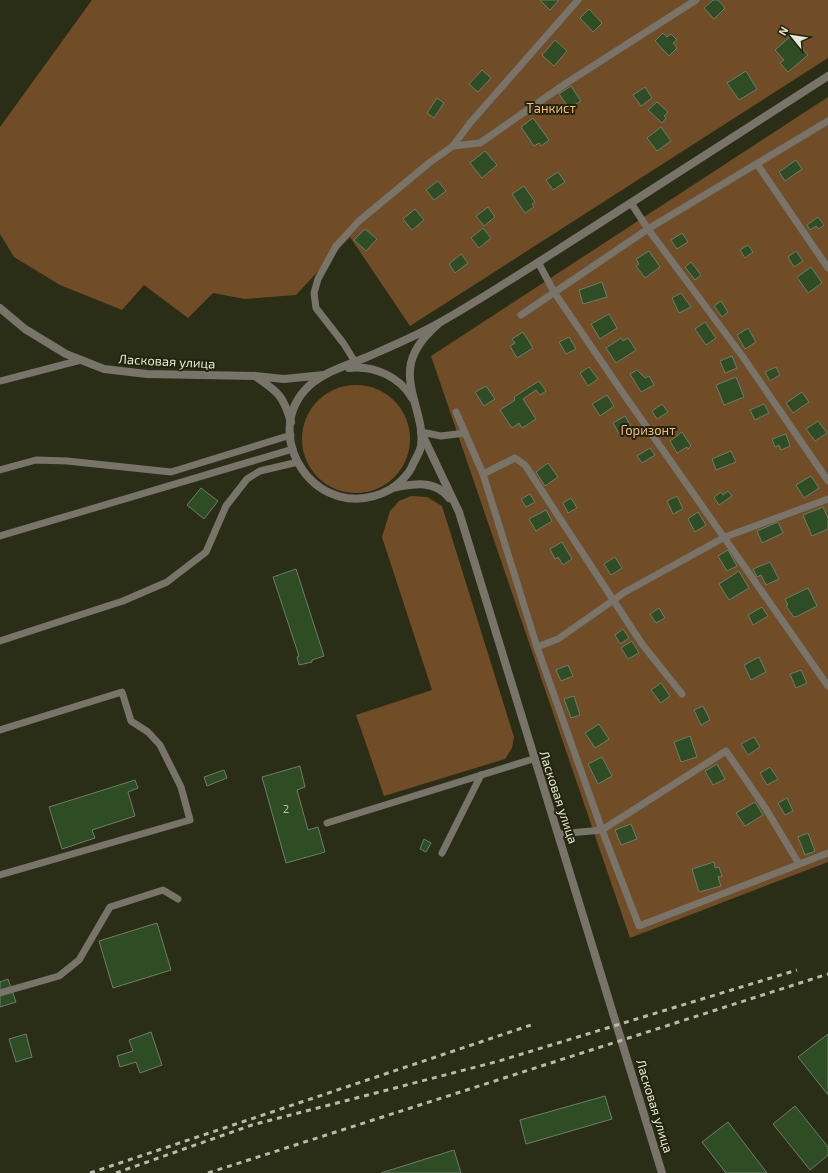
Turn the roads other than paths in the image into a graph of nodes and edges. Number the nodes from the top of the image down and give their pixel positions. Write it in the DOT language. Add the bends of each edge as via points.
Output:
graph roads {
  1 [pos="578,0"];
  2 [pos="696,0"];
  3 [pos="828,76"];
  4 [pos="828,120"];
  5 [pos="453,146"];
  6 [pos="757,164"];
  7 [pos="631,203"];
  8 [pos="648,229"];
  9 [pos="538,262"];
  10 [pos="828,268"];
  11 [pos="554,292"];
  12 [pos="0,308"];
  13 [pos="521,315"];
  14 [pos="439,323"];
  15 [pos="81,360"];
  16 [pos="355,362"];
  17 [pos="338,369"];
  18 [pos="324,375"];
  19 [pos="255,376"];
  20 [pos="0,381"];
  21 [pos="415,404"];
  22 [pos="456,412"];
  23 [pos="291,422"];
  24 [pos="421,432"];
  25 [pos="465,433"];
  26 [pos="291,435"];
  27 [pos="293,449"];
  28 [pos="298,462"];
  29 [pos="0,470"];
  30 [pos="483,474"];
  31 [pos="828,481"];
  32 [pos="393,488"];
  33 [pos="828,499"];
  34 [pos="459,512"];
  35 [pos="0,536"];
  36 [pos="725,537"];
  37 [pos="614,601"];
  38 [pos="0,641"];
  39 [pos="537,647"];
  40 [pos="828,686"];
  41 [pos="682,694"];
  42 [pos="0,730"];
  43 [pos="534,759"];
  44 [pos="481,775"];
  45 [pos="327,823"];
  46 [pos="602,830"];
  47 [pos="559,834"];
  48 [pos="442,853"];
  49 [pos="828,853"];
  50 [pos="799,864"];
  51 [pos="0,875"];
  52 [pos="178,899"];
  53 [pos="0,993"];
  54 [pos="662,1173"];
  1 -- 5 [label="lane" via="470,123"];
  2 -- 5 [label="lane" via="568,82 480,143"];
  3 -- 7 [label="street"];
  4 -- 6 [label="lane"];
  5 -- 16 [label="lane" via="359,222 336,246 318,279 314,293 316,308"];
  6 -- 8 [label="lane"];
  6 -- 10 [label="lane"];
  7 -- 8 [label="lane"];
  7 -- 9 [label="street"];
  8 -- 11 [label="lane"];
  8 -- 31 [label="lane" via="743,357"];
  9 -- 11 [label="lane"];
  9 -- 14 [label="street"];
  11 -- 13 [label="lane"];
  11 -- 36 [label="lane"];
  12 -- 15 [label="street, Ласковая улица" via="25,329 66,354"];
  14 -- 16 [label="street"];
  14 -- 21 [label="street" via="422,340 411,364 411,388"];
  15 -- 19 [label="street, Ласковая улица" via="104,369 147,374"];
  15 -- 20 [label="lane"];
  16 -- 17 [label="street"];
  17 -- 18 [label="street"];
  17 -- 21 [label="street" via="358,366 378,370 395,379 409,393"];
  18 -- 19 [label="street, Ласковая улица" via="284,379"];
  18 -- 23 [label="street" via="308,387 297,403"];
  19 -- 23 [label="street" via="276,390 286,403"];
  21 -- 24 [label="street"];
  22 -- 25 [label="lane"];
  23 -- 26 [label="street"];
  24 -- 25 [label="lane" via="441,436"];
  24 -- 32 [label="street" via="421,447 411,470"];
  24 -- 34 [label="street, Ласковая улица"];
  25 -- 30 [label="lane"];
  26 -- 27 [label="street"];
  26 -- 29 [label="lane" via="171,472 36,460"];
  27 -- 28 [label="street"];
  27 -- 35 [label="lane"];
  28 -- 32 [label="street" via="307,477 325,492 348,499 371,498"];
  28 -- 38 [label="lane" via="260,471 247,479 226,506 206,552 167,582 123,601"];
  30 -- 37 [label="lane" via="515,458 525,465"];
  30 -- 39 [label="lane"];
  32 -- 34 [label="street" via="417,483 434,486 445,492"];
  33 -- 36 [label="lane"];
  34 -- 43 [label="street, Ласковая улица"];
  36 -- 37 [label="lane" via="625,592"];
  36 -- 40 [label="lane"];
  37 -- 39 [label="lane" via="558,639"];
  37 -- 41 [label="lane" via="642,644"];
  39 -- 46 [label="lane"];
  42 -- 51 [label="lane" via="122,692 131,721 148,732 160,745 181,787 190,820"];
  43 -- 44 [label="lane"];
  43 -- 47 [label="street, Ласковая улица"];
  44 -- 45 [label="lane"];
  44 -- 48 [label="lane"];
  46 -- 47 [label="lane"];
  46 -- 50 [label="lane" via="639,926"];
  46 -- 50 [label="lane" via="726,751 766,809"];
  47 -- 54 [label="street, Ласковая улица"];
  49 -- 50 [label="lane"];
  52 -- 53 [label="lane" via="163,890 110,907 79,960 59,976"];
}
